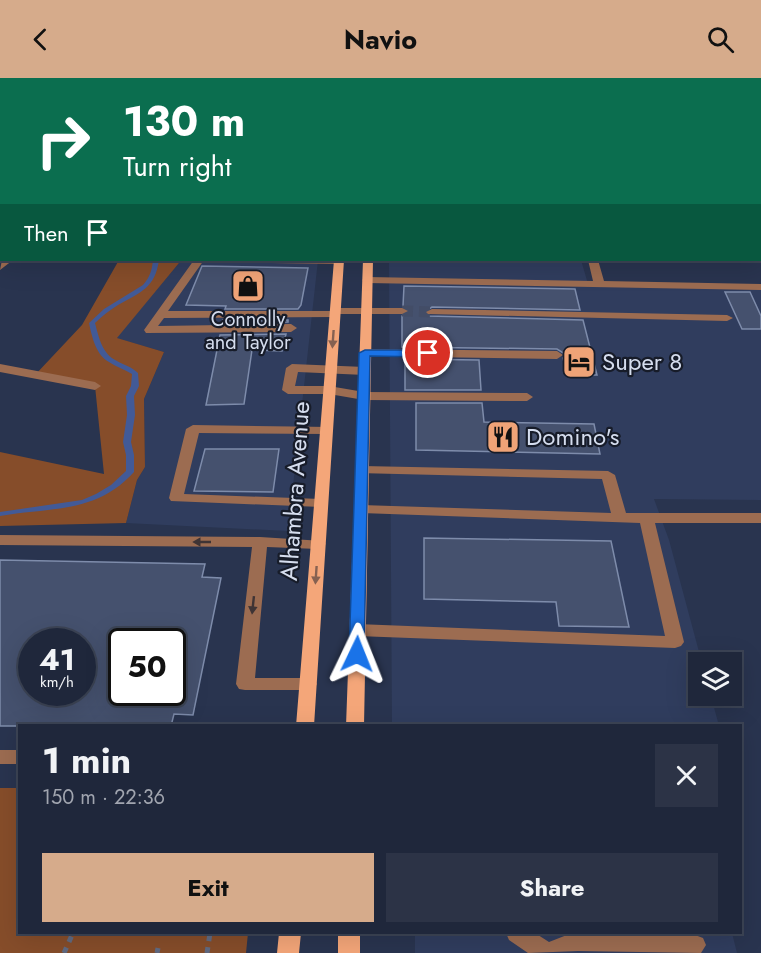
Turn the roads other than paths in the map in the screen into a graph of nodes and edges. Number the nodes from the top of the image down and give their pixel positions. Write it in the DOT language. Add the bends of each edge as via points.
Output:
graph roads {
  1 [pos="198,261"];
  2 [pos="339,261"];
  3 [pos="368,261"];
  4 [pos="593,261"];
  5 [pos="367,280"];
  6 [pos="599,284"];
  7 [pos="761,287"];
  8 [pos="402,311"];
  9 [pos="366,312"];
  10 [pos="432,312"];
  11 [pos="335,313"];
  12 [pos="160,315"];
  13 [pos="727,318"];
  14 [pos="291,328"];
  15 [pos="365,353"];
  16 [pos="556,355"];
  17 [pos="0,368"];
  18 [pos="331,369"];
  19 [pos="365,371"];
  20 [pos="95,386"];
  21 [pos="329,390"];
  22 [pos="364,396"];
  23 [pos="527,397"];
  24 [pos="326,430"];
  25 [pos="362,470"];
  26 [pos="321,502"];
  27 [pos="361,509"];
  28 [pos="620,518"];
  29 [pos="646,518"];
  30 [pos="761,518"];
  31 [pos="0,540"];
  32 [pos="260,542"];
  33 [pos="318,544"];
  34 [pos="357,630"];
  35 [pos="308,684"];
  36 [pos="305,724"];
  37 [pos="355,724"];
  38 [pos="0,757"];
  39 [pos="18,757"];
  40 [pos="290,934"];
  41 [pos="349,934"];
  42 [pos="519,934"];
  43 [pos="695,945"];
  44 [pos="288,953"];
  45 [pos="349,953"];
  46 [pos="548,953"];
  1 -- 12 [label="street"];
  2 -- 11 [label="main road, Alhambra Avenue"];
  3 -- 5 [label="main road"];
  4 -- 6 [label="street"];
  5 -- 6 [label="street"];
  5 -- 9 [label="main road"];
  6 -- 7 [label="street"];
  8 -- 9 [label="street"];
  9 -- 11 [label="street"];
  9 -- 15 [label="main road"];
  10 -- 13 [label="street"];
  11 -- 12 [label="street"];
  11 -- 18 [label="main road, Alhambra Avenue, one-way"];
  12 -- 14 [label="street" via="150,330"];
  15 -- 16 [label="street"];
  15 -- 19 [label="main road"];
  17 -- 20 [label="street"];
  18 -- 19 [label="street"];
  18 -- 21 [label="main road, Alhambra Avenue"];
  18 -- 21 [label="street" via="292,368 288,390"];
  19 -- 22 [label="main road"];
  21 -- 22 [label="street"];
  21 -- 24 [label="main road, Alhambra Avenue"];
  22 -- 23 [label="street"];
  22 -- 25 [label="main road"];
  24 -- 26 [label="main road, Alhambra Avenue"];
  24 -- 26 [label="street" via="193,429 176,498"];
  25 -- 27 [label="main road"];
  25 -- 28 [label="street" via="608,475"];
  26 -- 33 [label="main road, Alhambra Avenue"];
  27 -- 28 [label="street"];
  27 -- 34 [label="main road"];
  28 -- 29 [label="street"];
  29 -- 30 [label="street"];
  29 -- 34 [label="street" via="675,642"];
  32 -- 31 [label="street, one-way"];
  32 -- 33 [label="street"];
  32 -- 35 [label="street, one-way" via="245,684"];
  33 -- 35 [label="main road, Alhambra Avenue, one-way"];
  34 -- 37 [label="main road"];
  35 -- 36 [label="main road, Alhambra Avenue"];
  38 -- 39 [label="street"];
  40 -- 44 [label="main road"];
  41 -- 45 [label="main road"];
  42 -- 46 [label="street"];
  43 -- 46 [label="street" via="577,941"];
}
